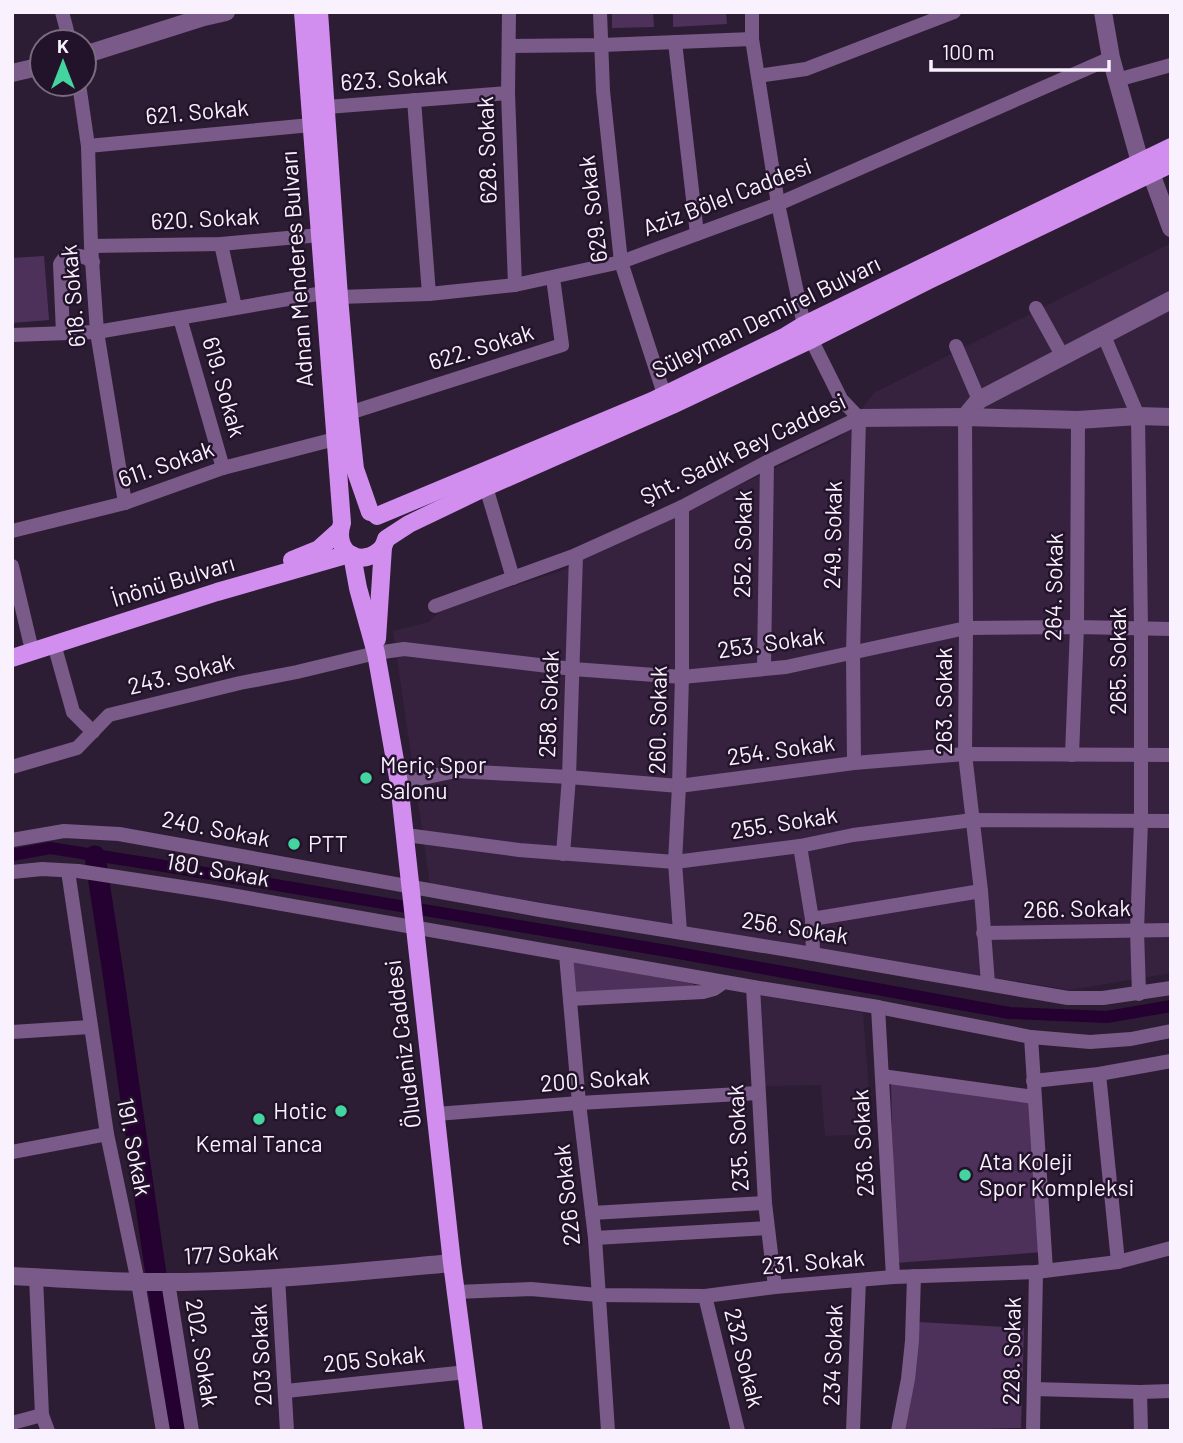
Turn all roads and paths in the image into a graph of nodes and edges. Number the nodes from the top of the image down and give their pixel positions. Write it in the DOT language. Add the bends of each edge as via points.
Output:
graph roads {
  1 [pos="226,12"];
  2 [pos="303,12"];
  3 [pos="319,12"];
  4 [pos="509,12"];
  5 [pos="600,12"];
  6 [pos="752,12"];
  7 [pos="954,12"];
  8 [pos="1103,12"];
  9 [pos="204,15"];
  10 [pos="752,39"];
  11 [pos="675,42"];
  12 [pos="601,45"];
  13 [pos="509,46"];
  14 [pos="98,50"];
  15 [pos="1111,58"];
  16 [pos="1171,65"];
  17 [pos="758,76"];
  18 [pos="1117,80"];
  19 [pos="508,93"];
  20 [pos="81,98"];
  21 [pos="414,100"];
  22 [pos="327,107"];
  23 [pos="311,125"];
  24 [pos="88,145"];
  25 [pos="1171,148"];
  26 [pos="1171,164"];
  27 [pos="1145,167"];
  28 [pos="778,204"];
  29 [pos="1170,223"];
  30 [pos="696,234"];
  31 [pos="320,235"];
  32 [pos="221,244"];
  33 [pos="91,246"];
  34 [pos="93,262"];
  35 [pos="621,262"];
  36 [pos="553,278"];
  37 [pos="514,285"];
  38 [pos="429,294"];
  39 [pos="331,295"];
  40 [pos="1171,300"];
  41 [pos="235,307"];
  42 [pos="1036,308"];
  43 [pos="180,318"];
  44 [pos="97,332"];
  45 [pos="808,332"];
  46 [pos="63,333"];
  47 [pos="12,335"];
  48 [pos="1104,336"];
  49 [pos="956,346"];
  50 [pos="1062,355"];
  51 [pos="664,394"];
  52 [pos="979,400"];
  53 [pos="349,413"];
  54 [pos="1138,416"];
  55 [pos="965,417"];
  56 [pos="1171,417"];
  57 [pos="859,418"];
  58 [pos="1078,420"];
  59 [pos="335,439"];
  60 [pos="767,462"];
  61 [pos="223,468"];
  62 [pos="486,487"];
  63 [pos="125,503"];
  64 [pos="682,507"];
  65 [pos="373,514"];
  66 [pos="341,527"];
  67 [pos="12,531"];
  68 [pos="385,543"];
  69 [pos="351,554"];
  70 [pos="576,555"];
  71 [pos="12,566"];
  72 [pos="513,578"];
  73 [pos="435,606"];
  74 [pos="1077,627"];
  75 [pos="966,628"];
  76 [pos="1141,629"];
  77 [pos="1171,629"];
  78 [pos="30,642"];
  79 [pos="54,644"];
  80 [pos="12,647"];
  81 [pos="376,653"];
  82 [pos="853,653"];
  83 [pos="12,658"];
  84 [pos="764,668"];
  85 [pos="573,669"];
  86 [pos="682,677"];
  87 [pos="93,732"];
  88 [pos="965,754"];
  89 [pos="1072,755"];
  90 [pos="1171,755"];
  91 [pos="1142,756"];
  92 [pos="853,763"];
  93 [pos="12,767"];
  94 [pos="569,777"];
  95 [pos="399,783"];
  96 [pos="679,786"];
  97 [pos="973,821"];
  98 [pos="1141,821"];
  99 [pos="1171,821"];
  100 [pos="406,835"];
  101 [pos="12,840"];
  102 [pos="800,846"];
  103 [pos="563,854"];
  104 [pos="675,862"];
  105 [pos="73,871"];
  106 [pos="12,872"];
  107 [pos="981,891"];
  108 [pos="412,893"];
  109 [pos="812,919"];
  110 [pos="414,924"];
  111 [pos="1137,930"];
  112 [pos="1171,930"];
  113 [pos="680,932"];
  114 [pos="983,933"];
  115 [pos="813,954"];
  116 [pos="566,955"];
  117 [pos="724,982"];
  118 [pos="988,984"];
  119 [pos="753,987"];
  120 [pos="1171,988"];
  121 [pos="1139,994"];
  122 [pos="570,999"];
  123 [pos="878,1007"];
  124 [pos="90,1027"];
  125 [pos="1171,1031"];
  126 [pos="12,1032"];
  127 [pos="1031,1037"];
  128 [pos="1171,1061"];
  129 [pos="1100,1074"];
  130 [pos="882,1076"];
  131 [pos="1033,1081"];
  132 [pos="758,1093"];
  133 [pos="1034,1097"];
  134 [pos="579,1103"];
  135 [pos="436,1114"];
  136 [pos="107,1134"];
  137 [pos="12,1152"];
  138 [pos="765,1203"];
  139 [pos="592,1213"];
  140 [pos="767,1228"];
  141 [pos="595,1238"];
  142 [pos="1171,1248"];
  143 [pos="1118,1262"];
  144 [pos="452,1264"];
  145 [pos="1041,1271"];
  146 [pos="12,1276"];
  147 [pos="914,1276"];
  148 [pos="36,1277"];
  149 [pos="278,1277"];
  150 [pos="893,1277"];
  151 [pos="859,1280"];
  152 [pos="152,1282"];
  153 [pos="775,1287"];
  154 [pos="457,1292"];
  155 [pos="598,1295"];
  156 [pos="705,1296"];
  157 [pos="467,1373"];
  158 [pos="1034,1390"];
  159 [pos="286,1391"];
  160 [pos="1171,1391"];
  161 [pos="1140,1392"];
  162 [pos="42,1415"];
  163 [pos="12,1423"];
  164 [pos="48,1431"];
  165 [pos="163,1431"];
  166 [pos="192,1431"];
  167 [pos="288,1431"];
  168 [pos="474,1431"];
  169 [pos="608,1431"];
  170 [pos="738,1431"];
  171 [pos="853,1431"];
  172 [pos="898,1431"];
  173 [pos="1033,1431"];
  174 [pos="1141,1431"];
  1 -- 9 [label="street"];
  2 -- 23 [label="main road, Adnan Menderes Bulvarı"];
  3 -- 22 [label="main road, Adnan Menderes Bulvarı"];
  4 -- 13 [label="street, 628. Sokak"];
  5 -- 12 [label="street, 629. Sokak"];
  6 -- 10 [label="street"];
  7 -- 17 [label="street" via="806,69"];
  8 -- 15 [label="street"];
  9 -- 14 [label="street"];
  10 -- 11 [label="street"];
  10 -- 17 [label="street"];
  11 -- 12 [label="street"];
  11 -- 30 [label="street"];
  12 -- 13 [label="street"];
  12 -- 35 [label="street, 629. Sokak"];
  13 -- 19 [label="street, 628. Sokak"];
  15 -- 18 [label="street"];
  15 -- 28 [label="street, Aziz Bölel Caddesi"];
  16 -- 18 [label="street"];
  17 -- 28 [label="street"];
  18 -- 27 [label="street"];
  19 -- 21 [label="street, 623. Sokak"];
  19 -- 37 [label="street, 628. Sokak"];
  20 -- 24 [label="street, 618. Sokak"];
  21 -- 22 [label="street, 623. Sokak"];
  21 -- 38 [label="street"];
  22 -- 39 [label="main road, Adnan Menderes Bulvarı"];
  23 -- 24 [label="street, 621. Sokak"];
  23 -- 31 [label="main road, Adnan Menderes Bulvarı"];
  24 -- 33 [label="street, 618. Sokak"];
  25 -- 27 [label="main road, Süleyman Demirel Bulvarı"];
  26 -- 27 [label="main road, Süleyman Demirel Bulvarı"];
  27 -- 29 [label="street"];
  27 -- 45 [label="main road, Süleyman Demirel Bulvarı" via="960,250"];
  28 -- 30 [label="street, Aziz Bölel Caddesi"];
  28 -- 45 [label="street"];
  30 -- 35 [label="street, Aziz Bölel Caddesi"];
  31 -- 32 [label="street, 620. Sokak"];
  31 -- 39 [label="main road, Adnan Menderes Bulvarı"];
  32 -- 33 [label="street, 620. Sokak"];
  32 -- 41 [label="street"];
  33 -- 34 [label="street, 618. Sokak"];
  34 -- 44 [label="street, 618. Sokak"];
  34 -- 46 [label="street" via="73,255 60,264"];
  35 -- 36 [label="street, Aziz Bölel Caddesi"];
  35 -- 51 [label="street, 629. Sokak"];
  36 -- 37 [label="street, Aziz Bölel Caddesi"];
  36 -- 53 [label="street, 622. Sokak" via="562,345"];
  37 -- 38 [label="street, Aziz Bölel Caddesi"];
  38 -- 39 [label="street, Aziz Bölel Caddesi"];
  39 -- 41 [label="street, Aziz Bölel Caddesi"];
  39 -- 53 [label="main road, Adnan Menderes Bulvarı"];
  39 -- 59 [label="main road, Adnan Menderes Bulvarı"];
  40 -- 48 [label="street"];
  41 -- 43 [label="street, Aziz Bölel Caddesi"];
  42 -- 50 [label="street"];
  43 -- 44 [label="street, Aziz Bölel Caddesi"];
  43 -- 61 [label="street, 619. Sokak"];
  44 -- 46 [label="street, Aziz Bölel Caddesi"];
  44 -- 63 [label="street, 618. Sokak"];
  45 -- 51 [label="main road, Süleyman Demirel Bulvarı" via="786,336"];
  45 -- 57 [label="street" via="841,399"];
  45 -- 62 [label="main road, Süleyman Demirel Bulvarı" via="672,405"];
  46 -- 47 [label="street, Aziz Bölel Caddesi"];
  48 -- 50 [label="street"];
  48 -- 54 [label="street, 265. Sokak"];
  49 -- 52 [label="street"];
  50 -- 52 [label="street"];
  51 -- 65 [label="main road, Süleyman Demirel Bulvarı"];
  52 -- 55 [label="street"];
  53 -- 65 [label="main road, Adnan Menderes Bulvarı" via="355,469"];
  54 -- 56 [label="street, Şht. Sadık Bey Caddesi"];
  54 -- 58 [label="street, Şht. Sadık Bey Caddesi"];
  54 -- 76 [label="street, 265. Sokak"];
  55 -- 57 [label="street, Şht. Sadık Bey Caddesi"];
  55 -- 58 [label="street, Şht. Sadık Bey Caddesi"];
  55 -- 75 [label="street, 263. Sokak"];
  57 -- 60 [label="street, Şht. Sadık Bey Caddesi"];
  57 -- 82 [label="street, 249. Sokak"];
  58 -- 74 [label="street, 264. Sokak"];
  59 -- 61 [label="street, 611. Sokak"];
  59 -- 66 [label="main road, Adnan Menderes Bulvarı"];
  60 -- 64 [label="street, Şht. Sadık Bey Caddesi"];
  60 -- 84 [label="street, 252. Sokak"];
  61 -- 63 [label="street, 611. Sokak"];
  62 -- 68 [label="main road, Süleyman Demirel Bulvarı" via="409,524"];
  62 -- 72 [label="street"];
  63 -- 67 [label="street, 611. Sokak"];
  64 -- 70 [label="street, Şht. Sadık Bey Caddesi"];
  64 -- 86 [label="street, 260. Sokak"];
  65 -- 66 [label="main road" via="354,513"];
  65 -- 68 [label="main road, Adnan Menderes Bulvarı" via="383,522"];
  66 -- 69 [label="main road, Adnan Menderes Bulvarı" via="340,540"];
  66 -- 78 [label="main road, İnönü Bulvarı" via="319,549 297,559"];
  68 -- 69 [label="main road" via="368,558"];
  68 -- 81 [label="main road, Adnan Menderes Bulvarı"];
  69 -- 79 [label="main road, İnönü Bulvarı"];
  69 -- 81 [label="main road, Adnan Menderes Bulvarı"];
  70 -- 72 [label="street, Şht. Sadık Bey Caddesi"];
  70 -- 85 [label="street, 258. Sokak"];
  71 -- 78 [label="street"];
  72 -- 73 [label="street, Şht. Sadık Bey Caddesi"];
  74 -- 75 [label="street, 253. Sokak"];
  74 -- 76 [label="street, 253. Sokak"];
  74 -- 89 [label="street, 264. Sokak"];
  75 -- 82 [label="street, 253. Sokak"];
  75 -- 88 [label="street, 263. Sokak"];
  76 -- 77 [label="street, 253. Sokak"];
  76 -- 91 [label="street, 265. Sokak"];
  78 -- 80 [label="main road, İnönü Bulvarı"];
  79 -- 83 [label="main road, İnönü Bulvarı"];
  79 -- 87 [label="street" via="73,712"];
  81 -- 85 [label="street, 253. Sokak" via="404,649"];
  81 -- 87 [label="street, 243. Sokak" via="109,715"];
  81 -- 95 [label="main road, Öludeniz Caddesi"];
  82 -- 84 [label="street, 253. Sokak"];
  82 -- 92 [label="street, 249. Sokak"];
  84 -- 86 [label="street, 253. Sokak"];
  85 -- 86 [label="street, 253. Sokak"];
  85 -- 94 [label="street, 258. Sokak"];
  86 -- 96 [label="street, 260. Sokak"];
  87 -- 93 [label="street, 243. Sokak" via="77,748"];
  88 -- 89 [label="street, 254. Sokak"];
  88 -- 92 [label="street, 254. Sokak"];
  88 -- 97 [label="street, 263. Sokak"];
  89 -- 91 [label="street, 254. Sokak"];
  90 -- 91 [label="street, 254. Sokak"];
  91 -- 98 [label="street, 265. Sokak"];
  92 -- 96 [label="street, 254. Sokak"];
  94 -- 95 [label="street, 254. Sokak" via="456,771"];
  94 -- 96 [label="street, 254. Sokak"];
  94 -- 103 [label="street, 258. Sokak"];
  95 -- 100 [label="main road, Öludeniz Caddesi"];
  96 -- 104 [label="street, 260. Sokak"];
  97 -- 98 [label="street, 255. Sokak"];
  97 -- 102 [label="street, 255. Sokak"];
  97 -- 107 [label="street, 263. Sokak"];
  98 -- 99 [label="street, 255. Sokak"];
  98 -- 111 [label="street, 265. Sokak"];
  100 -- 103 [label="street, 255. Sokak"];
  100 -- 108 [label="main road, Öludeniz Caddesi"];
  101 -- 108 [label="street, 240. Sokak" via="64,831 111,833"];
  102 -- 104 [label="street, 255. Sokak"];
  102 -- 109 [label="street"];
  103 -- 104 [label="street, 255. Sokak"];
  104 -- 113 [label="street, 260. Sokak"];
  105 -- 106 [label="street, 180. Sokak"];
  105 -- 110 [label="street, 180. Sokak"];
  105 -- 124 [label="street, 191. Sokak"];
  107 -- 109 [label="street"];
  107 -- 114 [label="street, 263. Sokak"];
  108 -- 110 [label="main road, Öludeniz Caddesi"];
  108 -- 113 [label="street, 256. Sokak"];
  109 -- 115 [label="street"];
  110 -- 116 [label="street"];
  110 -- 135 [label="main road, Öludeniz Caddesi"];
  111 -- 112 [label="street, 266. Sokak"];
  111 -- 114 [label="street, 266. Sokak"];
  111 -- 121 [label="street, 265. Sokak"];
  113 -- 115 [label="street, 256. Sokak"];
  114 -- 118 [label="street, 263. Sokak"];
  115 -- 118 [label="street, 256. Sokak"];
  116 -- 117 [label="street"];
  116 -- 122 [label="street, 226 Sokak"];
  117 -- 119 [label="street"];
  117 -- 122 [label="street" via="703,992"];
  118 -- 121 [label="street, 256. Sokak" via="1068,998"];
  119 -- 123 [label="street"];
  119 -- 132 [label="street, 235. Sokak"];
  120 -- 121 [label="street, 256. Sokak"];
  122 -- 134 [label="street, 226 Sokak"];
  123 -- 127 [label="street"];
  123 -- 130 [label="street, 236. Sokak"];
  124 -- 126 [label="street"];
  124 -- 136 [label="street, 191. Sokak"];
  125 -- 127 [label="street" via="1090,1042"];
  127 -- 131 [label="street, 228. Sokak"];
  128 -- 129 [label="street"];
  129 -- 131 [label="street"];
  129 -- 143 [label="street"];
  130 -- 133 [label="street"];
  130 -- 150 [label="street, 236. Sokak"];
  131 -- 133 [label="street, 228. Sokak"];
  132 -- 134 [label="street, 200. Sokak"];
  132 -- 138 [label="street, 235. Sokak"];
  133 -- 145 [label="street, 228. Sokak"];
  134 -- 135 [label="street, 200. Sokak"];
  134 -- 139 [label="street, 226 Sokak"];
  135 -- 144 [label="main road, Öludeniz Caddesi"];
  136 -- 137 [label="street"];
  136 -- 152 [label="street, 191. Sokak"];
  138 -- 139 [label="street"];
  138 -- 140 [label="street, 235. Sokak"];
  139 -- 141 [label="street, 226 Sokak"];
  140 -- 141 [label="street"];
  140 -- 153 [label="street, 235. Sokak"];
  141 -- 155 [label="street, 226 Sokak"];
  142 -- 143 [label="street, 231. Sokak"];
  143 -- 145 [label="street, 231. Sokak"];
  144 -- 149 [label="street, 177 Sokak"];
  144 -- 154 [label="main road, Öludeniz Caddesi"];
  145 -- 147 [label="street, 231. Sokak"];
  145 -- 158 [label="street, 228. Sokak"];
  146 -- 148 [label="street, 177 Sokak"];
  147 -- 150 [label="street, 231. Sokak"];
  147 -- 172 [label="street" via="912,1341"];
  148 -- 152 [label="street, 177 Sokak"];
  148 -- 162 [label="street"];
  149 -- 152 [label="street, 177 Sokak"];
  149 -- 159 [label="street, 203 Sokak"];
  150 -- 151 [label="street, 231. Sokak"];
  151 -- 153 [label="street, 231. Sokak"];
  151 -- 171 [label="street, 234 Sokak"];
  152 -- 165 [label="street, 191. Sokak"];
  152 -- 166 [label="street, 202. Sokak"];
  153 -- 156 [label="street, 231. Sokak"];
  154 -- 155 [label="street, 231. Sokak" via="531,1289"];
  154 -- 157 [label="main road, Öludeniz Caddesi"];
  155 -- 156 [label="street, 231. Sokak"];
  155 -- 169 [label="street, 226 Sokak"];
  156 -- 170 [label="street, 232 Sokak"];
  157 -- 159 [label="street, 205 Sokak"];
  157 -- 168 [label="main road, Öludeniz Caddesi"];
  158 -- 161 [label="street"];
  158 -- 173 [label="street, 228. Sokak"];
  159 -- 167 [label="street, 203 Sokak"];
  160 -- 161 [label="street"];
  161 -- 174 [label="street"];
  162 -- 163 [label="street"];
  162 -- 164 [label="street"];
}
